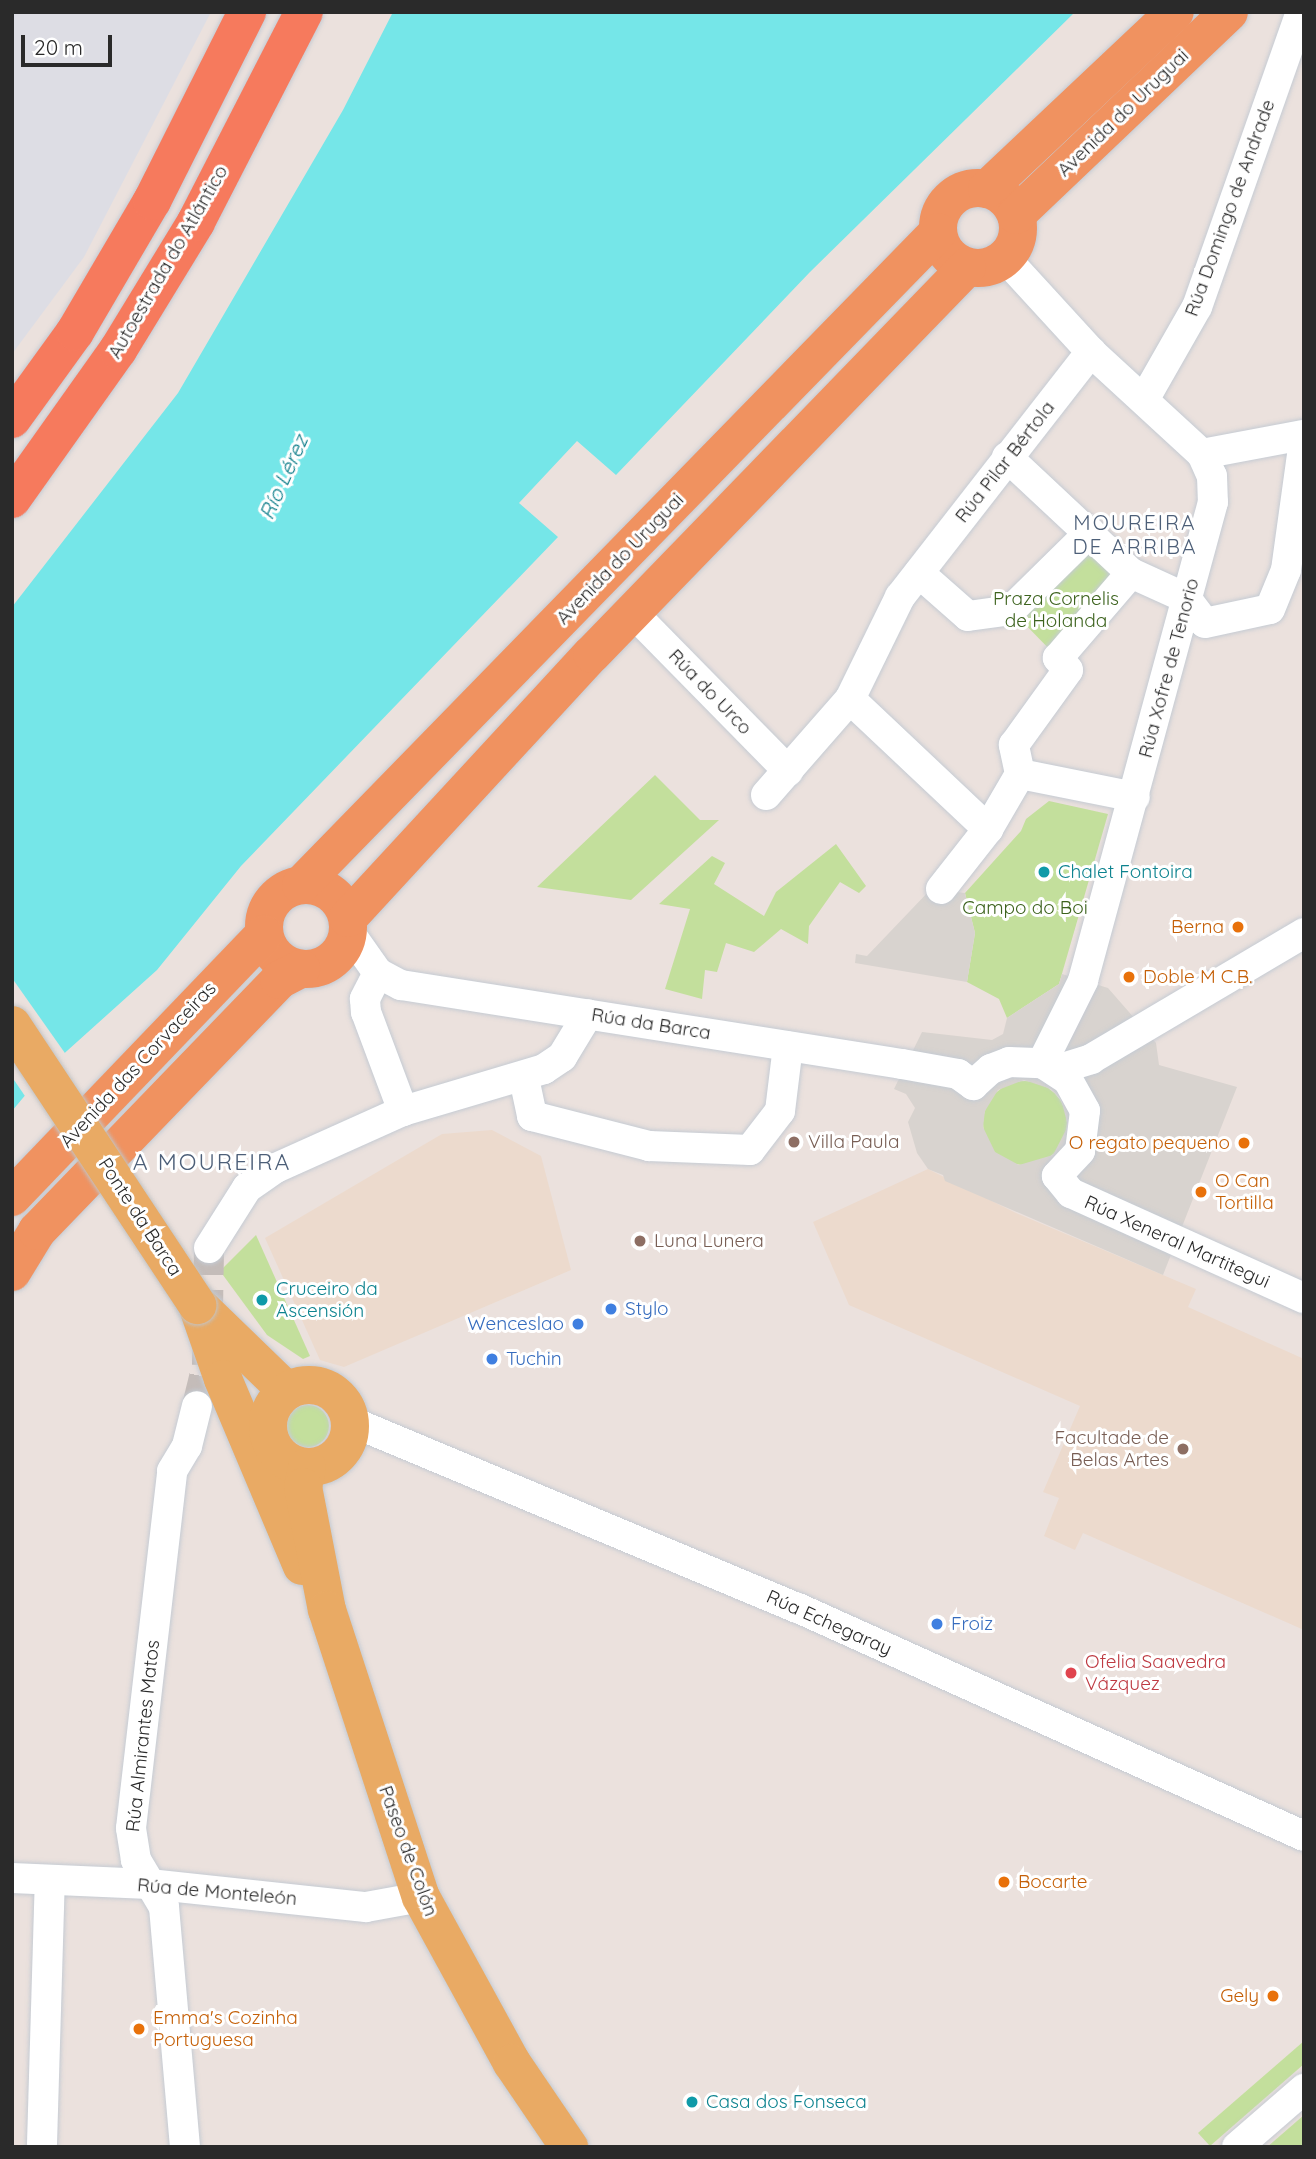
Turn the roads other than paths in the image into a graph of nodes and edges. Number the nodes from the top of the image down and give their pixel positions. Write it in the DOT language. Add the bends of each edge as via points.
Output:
graph roads {
  1 [pos="247,12"];
  2 [pos="304,12"];
  3 [pos="1175,12"];
  4 [pos="1229,12"];
  5 [pos="1301,12"];
  6 [pos="986,189"];
  7 [pos="1016,215"];
  8 [pos="938,232"];
  9 [pos="1005,258"];
  10 [pos="967,267"];
  11 [pos="1091,352"];
  12 [pos="1145,398"];
  13 [pos="12,419"];
  14 [pos="1304,437"];
  15 [pos="1202,454"];
  16 [pos="1007,457"];
  17 [pos="12,499"];
  18 [pos="1090,532"];
  19 [pos="919,573"];
  20 [pos="1131,573"];
  21 [pos="1186,598"];
  22 [pos="632,612"];
  23 [pos="850,699"];
  24 [pos="788,771"];
  25 [pos="1020,774"];
  26 [pos="766,795"];
  27 [pos="1135,797"];
  28 [pos="988,829"];
  29 [pos="301,885"];
  30 [pos="941,889"];
  31 [pos="348,925"];
  32 [pos="1304,933"];
  33 [pos="264,934"];
  34 [pos="301,969"];
  35 [pos="378,974"];
  36 [pos="588,1014"];
  37 [pos="12,1025"];
  38 [pos="788,1046"];
  39 [pos="1049,1067"];
  40 [pos="524,1078"];
  41 [pos="403,1111"];
  42 [pos="12,1197"];
  43 [pos="209,1248"];
  44 [pos="12,1272"];
  45 [pos="1304,1298"];
  46 [pos="197,1305"];
  47 [pos="287,1391"];
  48 [pos="197,1406"];
  49 [pos="350,1421"];
  50 [pos="307,1467"];
  51 [pos="327,1610"];
  52 [pos="1304,1836"];
  53 [pos="12,1878"];
  54 [pos="50,1881"];
  55 [pos="149,1884"];
  56 [pos="421,1897"];
  57 [pos="1304,2089"];
  58 [pos="41,2146"];
  59 [pos="185,2147"];
  60 [pos="569,2147"];
  61 [pos="1237,2147"];
  1 -- 13 [label="highway" via="138,225 75,332"];
  2 -- 17 [label="highway, Autoestrada do Atlántico" via="189,233 118,350"];
  3 -- 6 [label="highway, Avenida do Uruguai"];
  4 -- 7 [label="highway, Avenida do Uruguai"];
  5 -- 12 [label="street, Rúa Domingo de Andrade" via="1197,307"];
  6 -- 7 [label="highway" via="999,194"];
  6 -- 8 [label="highway" via="962,191 952,198 939,219"];
  7 -- 9 [label="highway" via="1018,238"];
  8 -- 10 [label="highway" via="947,254"];
  8 -- 29 [label="highway, Avenida do Uruguai"];
  9 -- 10 [label="highway" via="994,266"];
  9 -- 11 [label="street, Rúa Xofre de Tenorio"];
  10 -- 22 [label="highway"];
  11 -- 12 [label="street, Rúa Xofre de Tenorio"];
  11 -- 16 [label="street, Rúa Pilar Bértola"];
  12 -- 15 [label="street, Rúa Xofre de Tenorio"];
  14 -- 15 [label="street"];
  14 -- 21 [label="street" via="1286,570 1270,609 1205,622"];
  15 -- 21 [label="street, Rúa Xofre de Tenorio" via="1212,476 1213,502"];
  16 -- 18 [label="street"];
  16 -- 19 [label="street, Rúa Pilar Bértola"];
  18 -- 19 [label="street" via="1011,610 968,616"];
  18 -- 20 [label="street"];
  19 -- 23 [label="street, Rúa Pilar Bértola" via="900,597"];
  20 -- 21 [label="street"];
  20 -- 25 [label="street" via="1058,658 1068,670 1014,745"];
  21 -- 27 [label="street, Rúa Xofre de Tenorio"];
  22 -- 24 [label="street, Rúa do Urco"];
  22 -- 31 [label="highway"];
  23 -- 24 [label="street, Rúa Pilar Bértola"];
  23 -- 28 [label="street"];
  24 -- 26 [label="street, Rúa Pilar Bértola"];
  25 -- 27 [label="street"];
  25 -- 28 [label="street"];
  27 -- 39 [label="street, Rúa Xofre de Tenorio" via="1083,981"];
  28 -- 30 [label="street"];
  29 -- 31 [label="highway" via="326,889 344,906"];
  29 -- 33 [label="highway" via="276,896 264,920"];
  31 -- 34 [label="highway" via="337,956 327,964"];
  31 -- 35 [label="street"];
  32 -- 39 [label="street" via="1091,1059"];
  33 -- 34 [label="highway" via="276,957"];
  33 -- 42 [label="highway, Avenida das Corvaceiras"];
  34 -- 44 [label="highway" via="279,979 37,1231"];
  35 -- 36 [label="street, Rúa da Barca" via="401,985"];
  35 -- 41 [label="street" via="365,999 366,1012"];
  36 -- 38 [label="street, Rúa da Barca"];
  36 -- 40 [label="street" via="562,1057"];
  37 -- 46 [label="main road, Ponte da Barca, bridge"];
  38 -- 39 [label="street, Rúa da Barca" via="958,1074 973,1085 991,1069 1009,1062"];
  38 -- 40 [label="street" via="780,1111 750,1150 649,1146 532,1116"];
  39 -- 45 [label="street, Rúa Xeneral Martitegui" via="1076,1090 1085,1111 1086,1132 1080,1151 1057,1176 1071,1193"];
  40 -- 41 [label="street"];
  41 -- 43 [label="street" via="276,1168 247,1188"];
  46 -- 47 [label="main road"];
  46 -- 51 [label="main road, Paseo de Colón" via="223,1379 311,1588"];
  47 -- 49 [label="main road" via="314,1385 327,1389 339,1397"];
  47 -- 50 [label="main road" via="274,1403 269,1436 277,1452"];
  48 -- 55 [label="street, Rúa Almirantes Matos" via="187,1446 172,1471 131,1828 136,1860"];
  49 -- 50 [label="main road" via="339,1454 319,1466"];
  49 -- 52 [label="street, Rúa Echegaray" via="798,1608"];
  50 -- 51 [label="main road, Paseo de Colón" via="303,1487"];
  51 -- 56 [label="main road, Paseo de Colón"];
  53 -- 54 [label="street, Rúa de Monteleón"];
  54 -- 55 [label="street, Rúa de Monteleón"];
  54 -- 58 [label="street"];
  55 -- 56 [label="street, Rúa de Monteleón" via="366,1907"];
  55 -- 59 [label="street, Rúa Almirantes Matos" via="164,1907"];
  56 -- 60 [label="main road, Paseo de Colón" via="512,2063"];
  57 -- 61 [label="street"];
}
